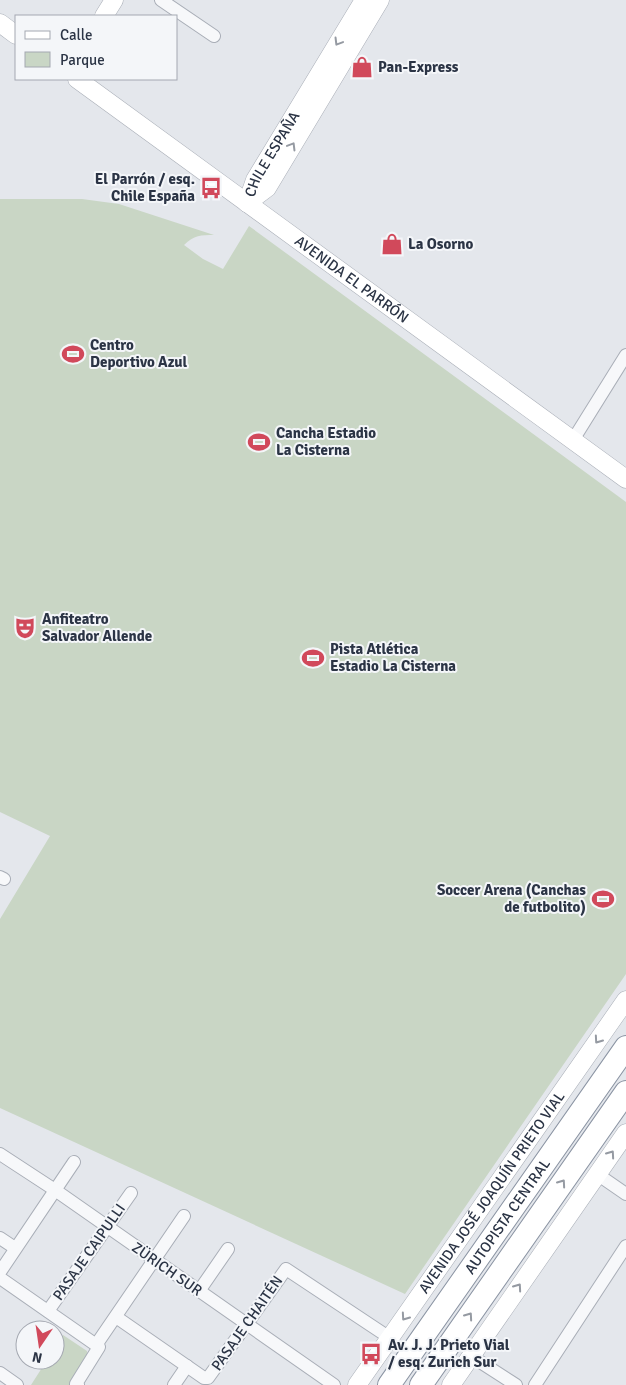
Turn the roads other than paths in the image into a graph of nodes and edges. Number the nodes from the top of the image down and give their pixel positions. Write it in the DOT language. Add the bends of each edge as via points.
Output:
graph roads {
  1 [pos="114,0"];
  2 [pos="161,0"];
  3 [pos="364,0"];
  4 [pos="380,0"];
  5 [pos="105,15"];
  6 [pos="0,23"];
  7 [pos="15,34"];
  8 [pos="214,36"];
  9 [pos="78,80"];
  10 [pos="247,203"];
  11 [pos="626,355"];
  12 [pos="573,440"];
  13 [pos="626,479"];
  14 [pos="626,1000"];
  15 [pos="626,1040"];
  16 [pos="620,1056"];
  17 [pos="626,1092"];
  18 [pos="626,1133"];
  19 [pos="0,1154"];
  20 [pos="74,1162"];
  21 [pos="597,1174"];
  22 [pos="55,1190"];
  23 [pos="131,1193"];
  24 [pos="626,1194"];
  25 [pos="184,1216"];
  26 [pos="107,1226"];
  27 [pos="0,1238"];
  28 [pos="626,1246"];
  29 [pos="16,1248"];
  30 [pos="228,1249"];
  31 [pos="154,1260"];
  32 [pos="0,1272"];
  33 [pos="0,1278"];
  34 [pos="199,1291"];
  35 [pos="48,1311"];
  36 [pos="116,1317"];
  37 [pos="246,1324"];
  38 [pos="390,1338"];
  39 [pos="98,1346"];
  40 [pos="471,1356"];
  41 [pos="187,1366"];
  42 [pos="0,1373"];
  43 [pos="77,1384"];
  44 [pos="17,1385"];
  45 [pos="174,1385"];
  46 [pos="334,1385"];
  47 [pos="357,1385"];
  48 [pos="389,1385"];
  49 [pos="421,1385"];
  50 [pos="451,1385"];
  51 [pos="516,1385"];
  52 [pos="535,1385"];
  1 -- 5 [label="main road"];
  2 -- 8 [label="street"];
  3 -- 10 [label="main road, CHILE ESPAÑA, one-way" via="255,180"];
  10 -- 4 [label="main road, CHILE ESPAÑA, one-way" via="267,188"];
  6 -- 7 [label="main road"];
  9 -- 10 [label="main road, AVENIDA EL PARRÓN"];
  10 -- 12 [label="main road, AVENIDA EL PARRÓN"];
  11 -- 12 [label="street"];
  12 -- 13 [label="main road, AVENIDA EL PARRÓN"];
  14 -- 38 [label="main road, AVENIDA JOSÉ JOAQUÍN PRIETO VIAL, one-way"];
  15 -- 16 [label="highway, AUTOPISTA CENTRAL"];
  16 -- 48 [label="highway, AUTOPISTA CENTRAL"];
  49 -- 17 [label="highway, AUTOPISTA CENTRAL, one-way"];
  21 -- 18 [label="main road, one-way"];
  19 -- 22 [label="street, ZÜRICH SUR"];
  20 -- 22 [label="street"];
  21 -- 24 [label="street"];
  40 -- 21 [label="main road, one-way"];
  22 -- 26 [label="street, ZÜRICH SUR"];
  22 -- 29 [label="street"];
  23 -- 26 [label="street, PASAJE CAIPULLI"];
  25 -- 31 [label="street"];
  26 -- 31 [label="street, ZÜRICH SUR"];
  26 -- 35 [label="street, PASAJE CAIPULLI"];
  27 -- 29 [label="street"];
  28 -- 52 [label="street"];
  29 -- 32 [label="street"];
  30 -- 34 [label="street"];
  31 -- 34 [label="street, ZÜRICH SUR"];
  31 -- 36 [label="street"];
  33 -- 35 [label="street"];
  34 -- 37 [label="street, ZÜRICH SUR"];
  35 -- 39 [label="street"];
  36 -- 39 [label="street"];
  36 -- 41 [label="street"];
  37 -- 38 [label="street, PASAJE CHAITÉN" via="286,1269"];
  37 -- 41 [label="street, PASAJE CHAITÉN" via="208,1378"];
  37 -- 46 [label="street, ZÜRICH SUR"];
  38 -- 47 [label="main road, AVENIDA JOSÉ JOAQUÍN PRIETO VIAL"];
  39 -- 43 [label="street"];
  40 -- 50 [label="main road"];
  40 -- 51 [label="street"];
  41 -- 45 [label="street"];
  42 -- 44 [label="street"];
}
